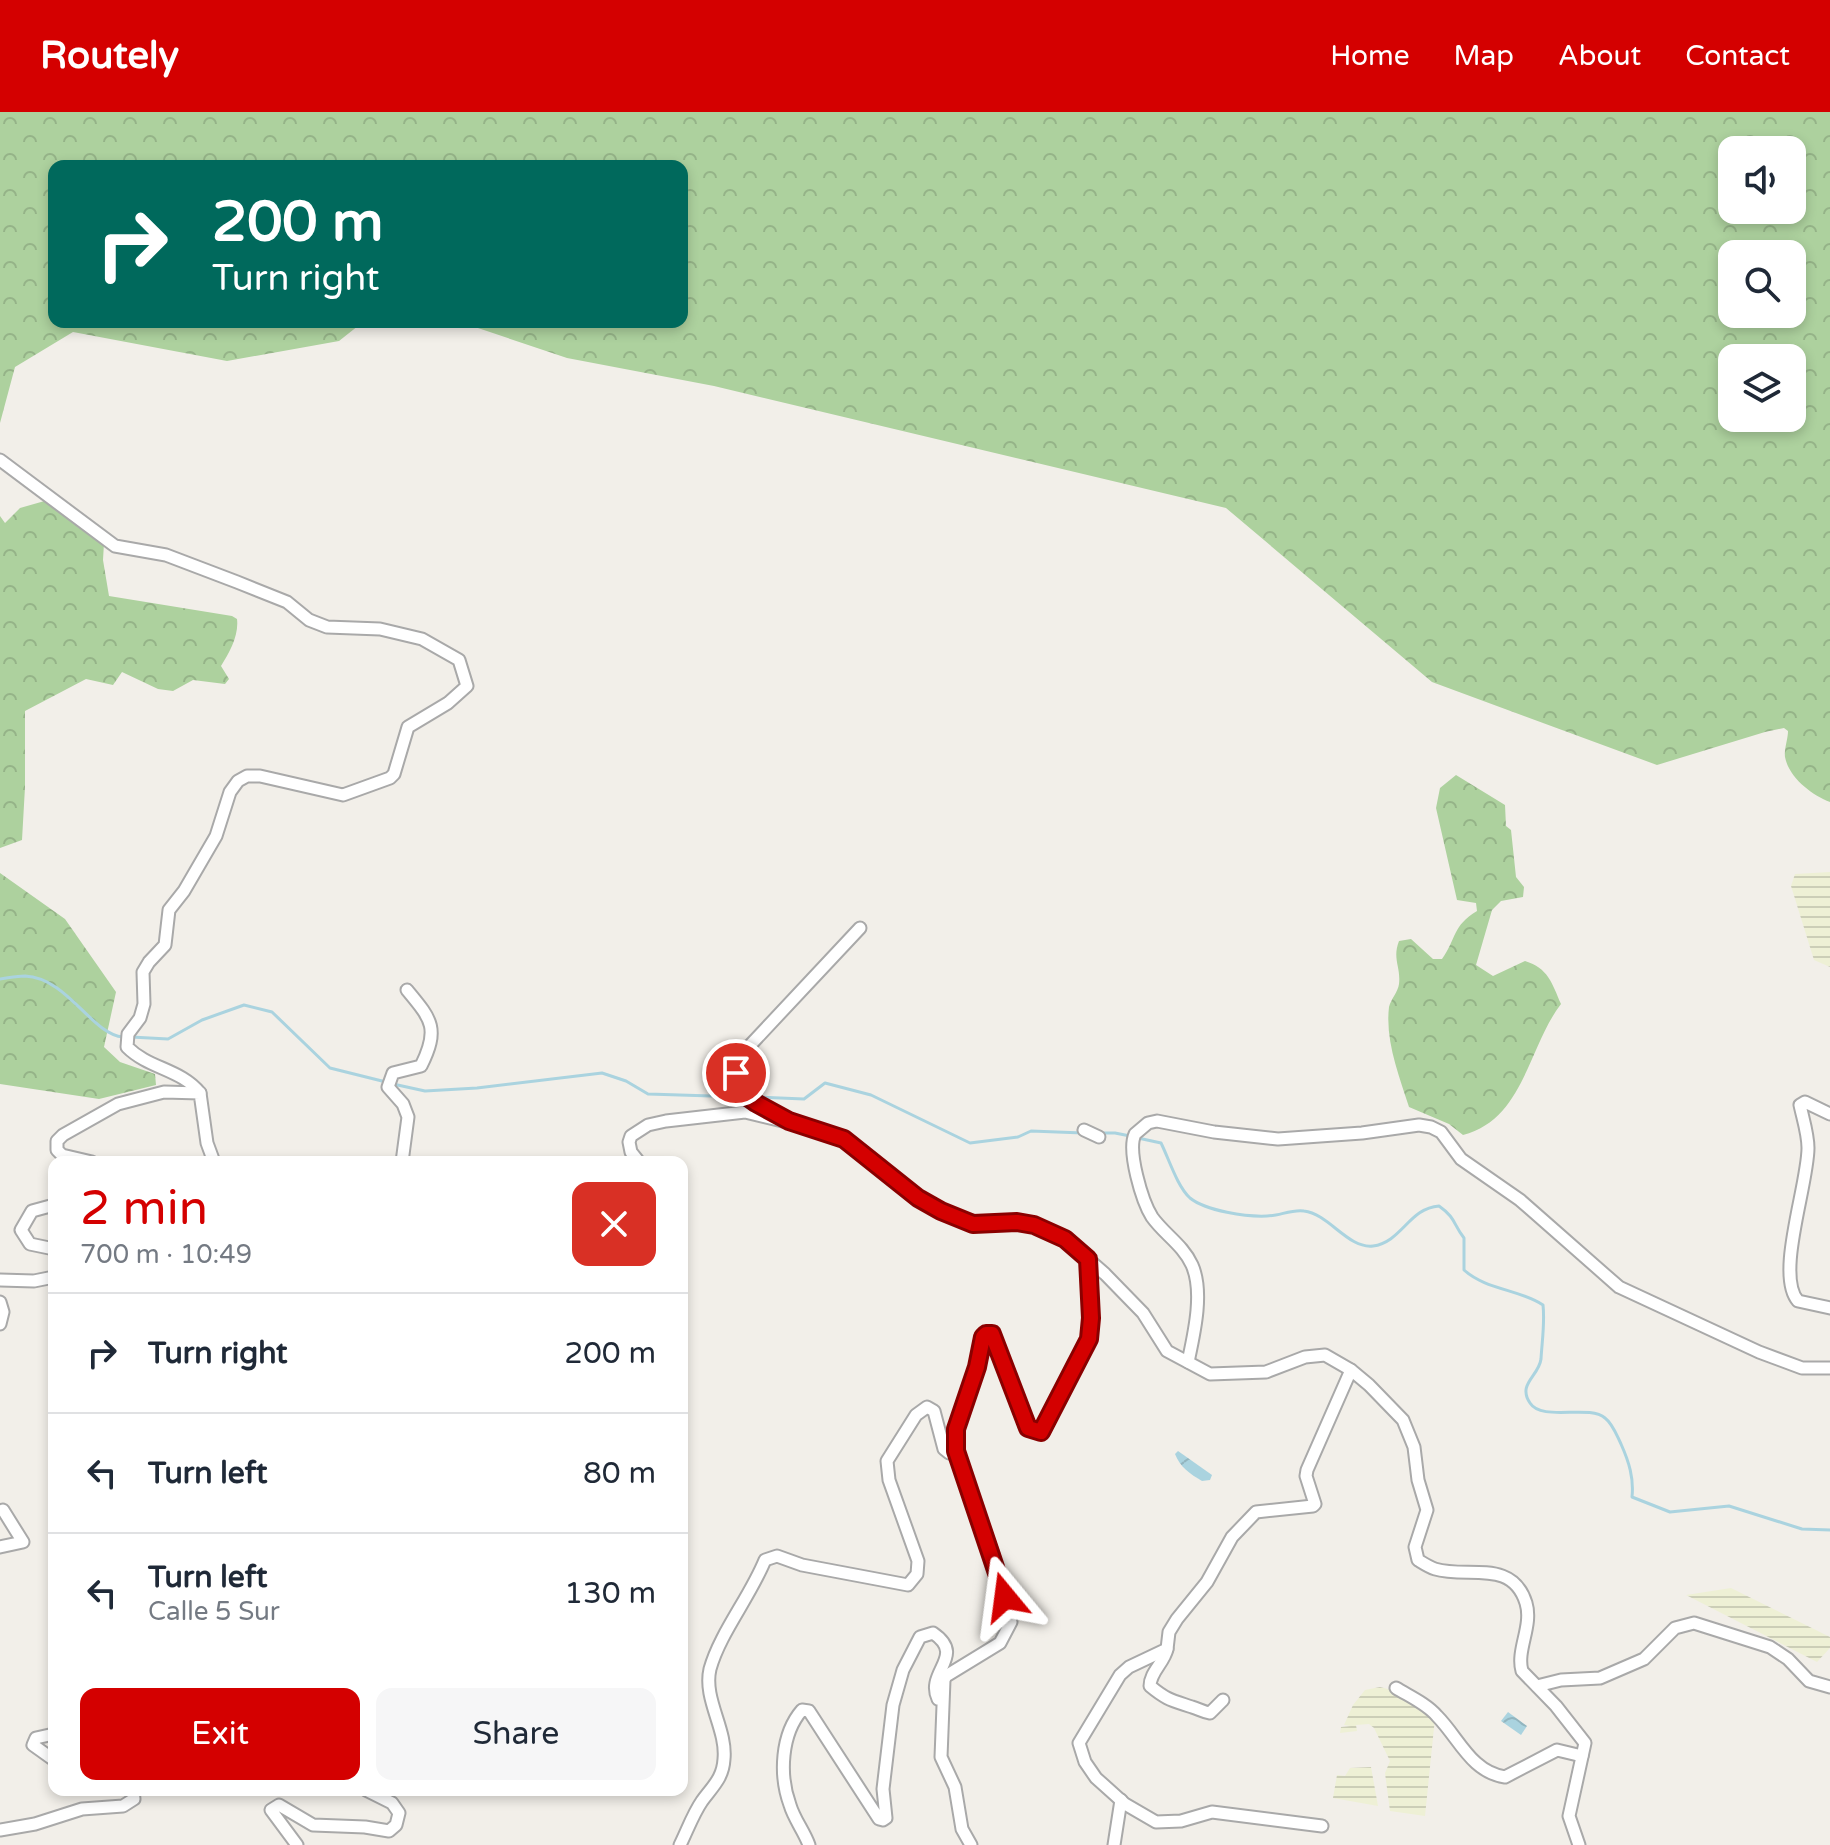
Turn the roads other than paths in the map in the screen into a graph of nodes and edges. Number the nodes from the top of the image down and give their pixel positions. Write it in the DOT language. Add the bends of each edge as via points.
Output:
graph roads {
  1 [pos="0,460"];
  2 [pos="860,928"];
  3 [pos="407,990"];
  4 [pos="200,1093"];
  5 [pos="1830,1114"];
  6 [pos="789,1121"];
  7 [pos="1084,1130"];
  8 [pos="1099,1137"];
  9 [pos="66,1156"];
  10 [pos="212,1156"];
  11 [pos="403,1156"];
  12 [pos="634,1156"];
  13 [pos="48,1207"];
  14 [pos="48,1248"];
  15 [pos="1088,1259"];
  16 [pos="48,1278"];
  17 [pos="0,1280"];
  18 [pos="0,1302"];
  19 [pos="1830,1308"];
  20 [pos="0,1324"];
  21 [pos="1188,1362"];
  22 [pos="1830,1368"];
  23 [pos="1351,1370"];
  24 [pos="956,1451"];
  25 [pos="3,1510"];
  26 [pos="0,1547"];
  27 [pos="1167,1649"];
  28 [pos="1537,1686"];
  29 [pos="1830,1687"];
  30 [pos="1396,1688"];
  31 [pos="942,1699"];
  32 [pos="1223,1700"];
  33 [pos="48,1735"];
  34 [pos="1582,1756"];
  35 [pos="48,1757"];
  36 [pos="134,1796"];
  37 [pos="378,1796"];
  38 [pos="1121,1800"];
  39 [pos="1322,1826"];
  40 [pos="0,1830"];
  41 [pos="297,1845"];
  42 [pos="680,1845"];
  43 [pos="809,1845"];
  44 [pos="971,1845"];
  45 [pos="1114,1845"];
  46 [pos="1579,1845"];
  1 -- 4 [label="street" via="115,546 166,555 237,582 287,602 327,627 380,629 422,639 459,660 467,686 408,727 394,774 343,795 260,776 247,776 230,792 216,836 169,910 165,945 143,972 144,1004 127,1047 137,1057 190,1081"];
  2 -- 6 [label="street" via="741,1055 736,1073 742,1093"];
  3 -- 11 [label="street" via="432,1028 421,1066 393,1073 388,1084 408,1117"];
  4 -- 9 [label="street" via="164,1092 118,1104 57,1141 57,1150"];
  4 -- 10 [label="street"];
  5 -- 19 [label="street" via="1805,1102 1800,1105 1808,1150 1789,1271 1795,1298"];
  6 -- 12 [label="street" via="745,1112 648,1125 633,1133 629,1142"];
  6 -- 15 [label="street" via="844,1139 941,1211 973,1224 1034,1225 1065,1239"];
  7 -- 8 [label="street"];
  13 -- 14 [label="street" via="32,1211 21,1230 30,1244"];
  15 -- 21 [label="street" via="1143,1313 1167,1351"];
  15 -- 24 [label="street" via="1089,1339 1041,1432 1028,1428 994,1338 986,1334 956,1429"];
  16 -- 17 [label="street"];
  18 -- 20 [label="street"];
  21 -- 22 [label="street" via="1196,1326 1193,1266 1147,1207 1132,1155 1134,1136 1157,1121 1278,1139 1431,1127 1461,1159 1520,1200 1619,1287 1759,1352 1802,1368"];
  21 -- 23 [label="street" via="1210,1374 1250,1373 1321,1355"];
  23 -- 27 [label="street" via="1307,1470 1315,1504 1256,1512 1232,1537 1207,1582 1177,1619"];
  23 -- 28 [label="street" via="1403,1420 1414,1447 1427,1510 1415,1547 1418,1560 1436,1569 1502,1575 1512,1581 1526,1603 1528,1625 1520,1664"];
  24 -- 31 [label="street" via="1011,1622 1003,1641 946,1676"];
  24 -- 42 [label="street" via="944,1449 934,1411 927,1407 888,1455 889,1480 918,1561 917,1574 908,1585 777,1556 765,1560 712,1665 708,1685 725,1757 720,1780 701,1802"];
  25 -- 26 [label="street" via="23,1542"];
  27 -- 32 [label="street" via="1150,1686 1170,1702 1206,1713"];
  27 -- 38 [label="street" via="1120,1675 1079,1740 1096,1778"];
  28 -- 29 [label="street" via="1600,1678 1644,1659 1675,1628 1694,1623 1770,1647 1809,1681"];
  28 -- 34 [label="street" via="1585,1743"];
  30 -- 34 [label="street" via="1437,1715 1469,1758 1492,1773 1505,1777 1557,1750"];
  31 -- 43 [label="street" via="935,1691 936,1678 947,1647 933,1633 924,1634 903,1670 893,1705 883,1820 809,1711 802,1710 791,1723 785,1785"];
  31 -- 44 [label="street" via="941,1757"];
  33 -- 35 [label="street" via="33,1743"];
  34 -- 46 [label="street" via="1569,1816"];
  36 -- 40 [label="street" via="127,1805 82,1809"];
  37 -- 41 [label="street" via="399,1813 389,1831 313,1825 279,1805 271,1810"];
  38 -- 39 [label="street" via="1156,1822 1212,1812"];
  38 -- 45 [label="street"];
}
